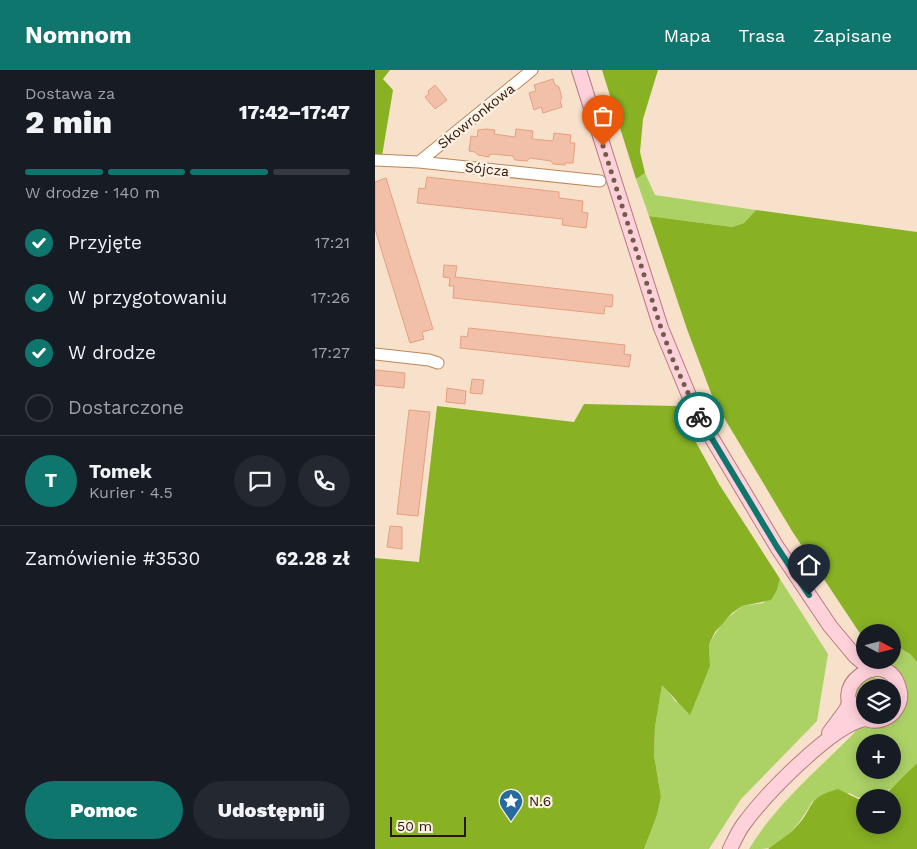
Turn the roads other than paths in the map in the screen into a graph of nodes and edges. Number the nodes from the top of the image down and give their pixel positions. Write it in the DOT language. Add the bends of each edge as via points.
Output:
graph roads {
  1 [pos="532,70"];
  2 [pos="579,70"];
  3 [pos="375,160"];
  4 [pos="419,162"];
  5 [pos="600,181"];
  6 [pos="375,354"];
  7 [pos="439,363"];
  8 [pos="830,626"];
  9 [pos="872,670"];
  10 [pos="855,678"];
  11 [pos="893,679"];
  12 [pos="850,701"];
  13 [pos="856,712"];
  14 [pos="856,723"];
  15 [pos="816,750"];
  16 [pos="730,849"];
  1 -- 4 [label="street, Skowronkowa"];
  2 -- 8 [label="main road" via="661,328 695,410 777,547"];
  3 -- 4 [label="street, Sójcza"];
  4 -- 5 [label="street, Sójcza"];
  6 -- 7 [label="street"];
  8 -- 9 [label="main road" via="855,656"];
  8 -- 10 [label="main road"];
  9 -- 10 [label="main road"];
  9 -- 11 [label="main road" via="883,671"];
  10 -- 12 [label="main road" via="850,687"];
  12 -- 13 [label="main road"];
  12 -- 15 [label="main road"];
  14 -- 15 [label="main road"];
  15 -- 16 [label="main road" via="775,787 742,827"];
}
